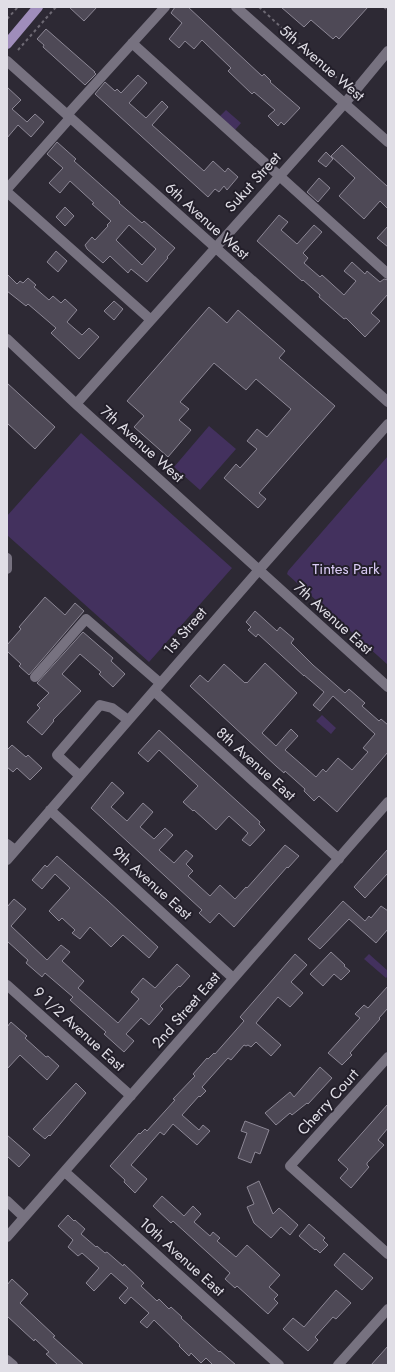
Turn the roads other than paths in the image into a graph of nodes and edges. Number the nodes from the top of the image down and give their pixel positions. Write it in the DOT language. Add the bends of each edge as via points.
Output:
graph roads {
  1 [pos="38,7"];
  2 [pos="165,7"];
  3 [pos="236,7"];
  4 [pos="132,43"];
  5 [pos="7,44"];
  6 [pos="388,51"];
  7 [pos="7,61"];
  8 [pos="345,103"];
  9 [pos="69,116"];
  10 [pos="388,142"];
  11 [pos="280,176"];
  12 [pos="7,189"];
  13 [pos="7,192"];
  14 [pos="215,248"];
  15 [pos="388,274"];
  16 [pos="151,320"];
  17 [pos="7,339"];
  18 [pos="388,402"];
  19 [pos="76,404"];
  20 [pos="388,424"];
  21 [pos="258,571"];
  22 [pos="35,677"];
  23 [pos="157,687"];
  24 [pos="388,688"];
  25 [pos="128,720"];
  26 [pos="80,776"];
  27 [pos="388,802"];
  28 [pos="50,810"];
  29 [pos="7,844"];
  30 [pos="15,850"];
  31 [pos="338,859"];
  32 [pos="7,860"];
  33 [pos="233,978"];
  34 [pos="7,985"];
  35 [pos="388,1057"];
  36 [pos="131,1096"];
  37 [pos="64,1172"];
  38 [pos="7,1201"];
  39 [pos="24,1217"];
  40 [pos="7,1237"];
  41 [pos="388,1254"];
  42 [pos="388,1309"];
  43 [pos="7,1360"];
  44 [pos="13,1365"];
  45 [pos="279,1365"];
  46 [pos="338,1365"];
  1 -- 5 [label="main road"];
  2 -- 4 [label="street"];
  3 -- 8 [label="street, 5th Avenue West"];
  4 -- 9 [label="street"];
  4 -- 11 [label="street"];
  6 -- 8 [label="street, Sukut Street"];
  7 -- 9 [label="street, 6th Avenue West"];
  8 -- 10 [label="street, 5th Avenue West"];
  8 -- 11 [label="street, Sukut Street"];
  9 -- 12 [label="street"];
  9 -- 14 [label="street, 6th Avenue West"];
  11 -- 14 [label="street, Sukut Street"];
  11 -- 15 [label="street"];
  13 -- 16 [label="street"];
  14 -- 16 [label="street, Sukut Street"];
  14 -- 18 [label="street, 6th Avenue West"];
  16 -- 19 [label="street, Sukut Street"];
  17 -- 19 [label="street, 7th Avenue West"];
  19 -- 21 [label="street, 7th Avenue West"];
  20 -- 21 [label="street, 1st Street"];
  21 -- 23 [label="street, 1st Street"];
  21 -- 24 [label="street, 7th Avenue East"];
  22 -- 23 [label="street, 8th Avenue East" via="86,619"];
  23 -- 25 [label="street, 1st Street"];
  23 -- 31 [label="street, 8th Avenue East"];
  25 -- 26 [label="street, 1st Street"];
  25 -- 26 [label="street" via="112,708 100,705 57,755"];
  26 -- 28 [label="street, 1st Street"];
  27 -- 31 [label="street, 2nd Street East"];
  28 -- 30 [label="street, 1st Street"];
  28 -- 33 [label="street, 9th Avenue East"];
  29 -- 30 [label="street"];
  30 -- 32 [label="street, 1st Street"];
  31 -- 33 [label="street, 2nd Street East"];
  33 -- 36 [label="street, 2nd Street East"];
  34 -- 36 [label="street, 9 1/2 Avenue East"];
  35 -- 41 [label="street, Cherry Court" via="290,1166"];
  36 -- 37 [label="street, 2nd Street East"];
  37 -- 39 [label="street, 2nd Street East"];
  37 -- 45 [label="street, 10th Avenue East"];
  38 -- 39 [label="street"];
  39 -- 40 [label="street, 2nd Street East"];
  42 -- 46 [label="street"];
  43 -- 44 [label="street"];
}
